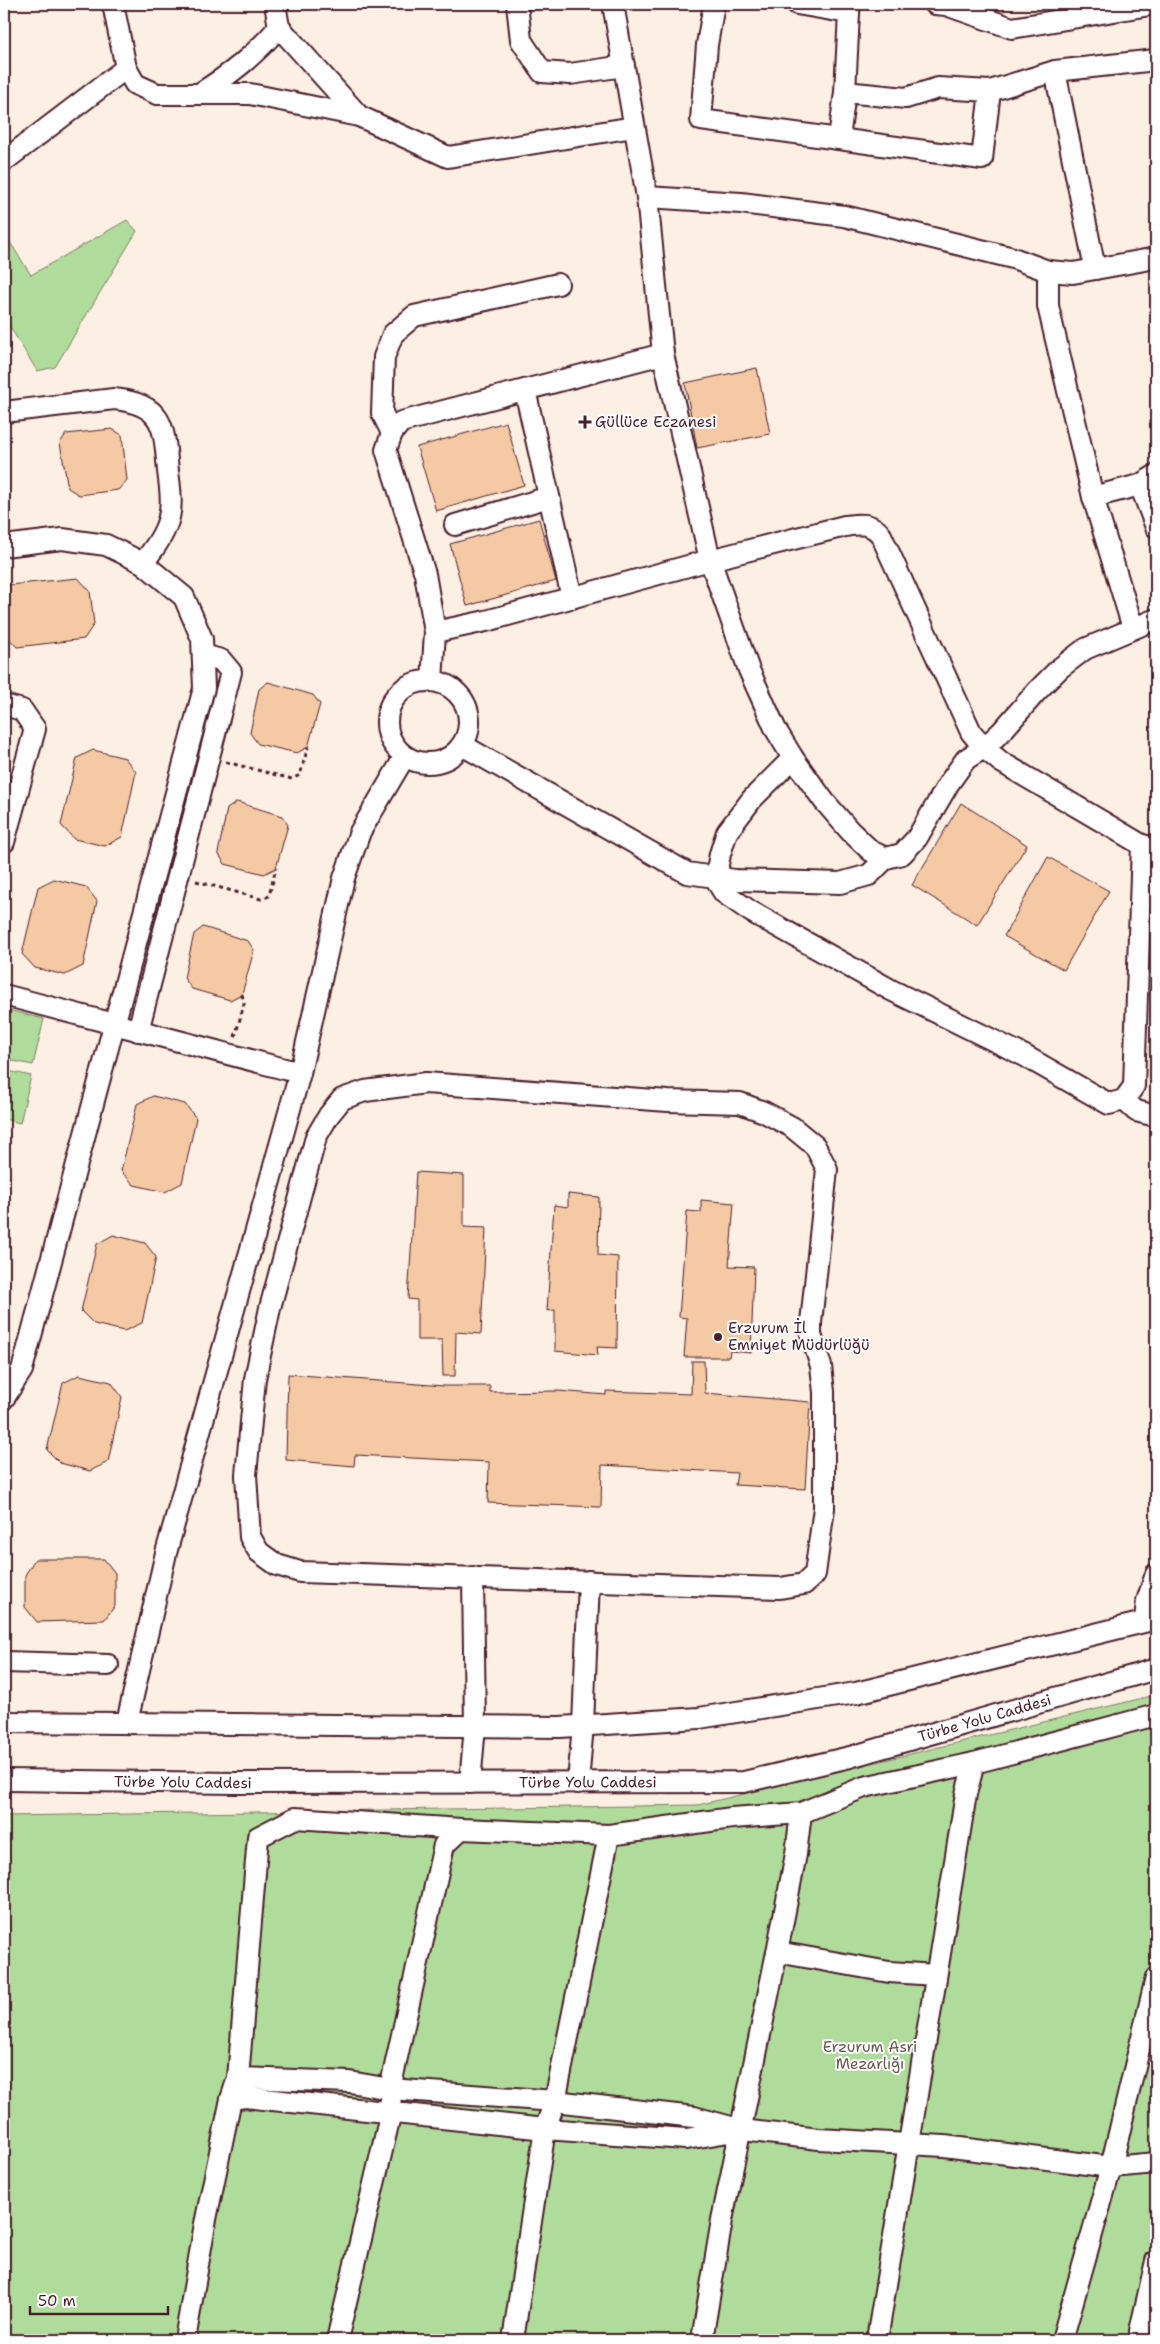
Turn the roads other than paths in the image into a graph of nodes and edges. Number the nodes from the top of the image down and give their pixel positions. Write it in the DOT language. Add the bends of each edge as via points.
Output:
graph roads {
  1 [pos="114,4"];
  2 [pos="275,4"];
  3 [pos="517,4"];
  4 [pos="613,4"];
  5 [pos="714,4"];
  6 [pos="797,4"];
  7 [pos="943,4"];
  8 [pos="1156,4"];
  9 [pos="850,9"];
  10 [pos="1067,11"];
  11 [pos="279,27"];
  12 [pos="1156,60"];
  13 [pos="624,66"];
  14 [pos="126,68"];
  15 [pos="1055,71"];
  16 [pos="990,91"];
  17 [pos="845,92"];
  18 [pos="200,94"];
  19 [pos="359,116"];
  20 [pos="634,127"];
  21 [pos="839,139"];
  22 [pos="4,161"];
  23 [pos="647,197"];
  24 [pos="1156,258"];
  25 [pos="1094,269"];
  26 [pos="1048,272"];
  27 [pos="558,284"];
  28 [pos="663,354"];
  29 [pos="525,390"];
  30 [pos="4,412"];
  31 [pos="392,434"];
  32 [pos="1148,480"];
  33 [pos="549,497"];
  34 [pos="1093,497"];
  35 [pos="455,525"];
  36 [pos="1156,527"];
  37 [pos="4,546"];
  38 [pos="710,560"];
  39 [pos="143,563"];
  40 [pos="572,598"];
  41 [pos="1156,619"];
  42 [pos="1133,628"];
  43 [pos="435,632"];
  44 [pos="203,655"];
  45 [pos="432,681"];
  46 [pos="4,704"];
  47 [pos="462,745"];
  48 [pos="984,748"];
  49 [pos="405,756"];
  50 [pos="793,758"];
  51 [pos="4,842"];
  52 [pos="1149,846"];
  53 [pos="886,858"];
  54 [pos="718,877"];
  55 [pos="4,995"];
  56 [pos="114,1024"];
  57 [pos="138,1031"];
  58 [pos="300,1073"];
  59 [pos="1124,1100"];
  60 [pos="1156,1116"];
  61 [pos="4,1398"];
  62 [pos="1156,1574"];
  63 [pos="473,1577"];
  64 [pos="589,1581"];
  65 [pos="1151,1620"];
  66 [pos="4,1662"];
  67 [pos="108,1664"];
  68 [pos="1156,1669"];
  69 [pos="1156,1715"];
  70 [pos="4,1722"];
  71 [pos="127,1722"];
  72 [pos="583,1725"];
  73 [pos="475,1726"];
  74 [pos="974,1763"];
  75 [pos="4,1780"];
  76 [pos="578,1783"];
  77 [pos="470,1784"];
  78 [pos="802,1813"];
  79 [pos="461,1829"];
  80 [pos="609,1835"];
  81 [pos="777,1952"];
  82 [pos="936,1975"];
  83 [pos="1156,1978"];
  84 [pos="238,2078"];
  85 [pos="390,2090"];
  86 [pos="231,2099"];
  87 [pos="555,2101"];
  88 [pos="391,2112"];
  89 [pos="545,2128"];
  90 [pos="742,2130"];
  91 [pos="910,2145"];
  92 [pos="1156,2163"];
  93 [pos="1111,2166"];
  94 [pos="1156,2261"];
  95 [pos="185,2340"];
  96 [pos="337,2340"];
  97 [pos="513,2340"];
  98 [pos="702,2340"];
  99 [pos="877,2340"];
  100 [pos="1062,2340"];
  101 [pos="1141,2340"];
  1 -- 14 [label="street"];
  2 -- 11 [label="street"];
  3 -- 13 [label="street" via="521,40 542,72 570,74"];
  4 -- 13 [label="street"];
  5 -- 21 [label="street" via="701,120"];
  6 -- 9 [label="street"];
  7 -- 10 [label="street" via="1012,28"];
  8 -- 10 [label="street"];
  9 -- 17 [label="street"];
  11 -- 18 [label="street" via="234,72"];
  11 -- 19 [label="street"];
  12 -- 15 [label="street"];
  13 -- 20 [label="street"];
  14 -- 18 [label="street" via="135,84 157,94"];
  14 -- 22 [label="street"];
  15 -- 16 [label="street"];
  15 -- 25 [label="street"];
  16 -- 17 [label="street" via="938,88 906,98"];
  16 -- 21 [label="street" via="982,159"];
  17 -- 21 [label="street"];
  18 -- 19 [label="street" via="250,94"];
  19 -- 20 [label="street" via="448,157"];
  20 -- 23 [label="street"];
  23 -- 26 [label="street" via="741,203 844,216 1013,258"];
  23 -- 28 [label="street"];
  24 -- 25 [label="street"];
  25 -- 26 [label="street" via="1073,273"];
  26 -- 34 [label="street" via="1048,306"];
  27 -- 31 [label="street" via="414,316 399,327 389,341 384,357 382,413"];
  28 -- 29 [label="street"];
  28 -- 38 [label="street"];
  29 -- 31 [label="street" via="401,422"];
  29 -- 33 [label="street"];
  30 -- 39 [label="street" via="114,399 130,400 158,417 164,430 171,499 169,519 161,538"];
  31 -- 43 [label="street" via="386,450 425,574"];
  32 -- 34 [label="street"];
  32 -- 36 [label="street"];
  33 -- 35 [label="street"];
  33 -- 40 [label="street"];
  34 -- 42 [label="street"];
  37 -- 39 [label="street" via="62,539 106,545"];
  38 -- 40 [label="street"];
  38 -- 48 [label="street" via="845,526 860,524 876,528 970,732"];
  38 -- 50 [label="street" via="749,670 776,730"];
  39 -- 44 [label="street" via="184,597 202,638"];
  40 -- 43 [label="street"];
  41 -- 42 [label="street"];
  42 -- 48 [label="street" via="1086,649 1060,668"];
  43 -- 45 [label="street"];
  44 -- 56 [label="street" via="204,688"];
  44 -- 57 [label="street" via="220,660 231,672"];
  45 -- 47 [label="street" via="456,692 463,702 469,724"];
  45 -- 49 [label="street" via="418,682 406,688 389,709 389,735"];
  46 -- 51 [label="street" via="22,710 35,729"];
  47 -- 49 [label="street" via="442,761 417,762"];
  47 -- 54 [label="street" via="687,873"];
  48 -- 52 [label="street" via="1001,762"];
  48 -- 53 [label="street" via="966,759 909,849"];
  49 -- 58 [label="street" via="360,832 344,878"];
  50 -- 53 [label="street" via="850,831 871,851"];
  50 -- 54 [label="street" via="752,799 728,832 720,854"];
  52 -- 59 [label="street" via="1134,1086"];
  53 -- 54 [label="street" via="870,875 840,883"];
  54 -- 59 [label="street" via="724,893 750,911 891,990 1025,1056 1109,1104"];
  55 -- 56 [label="street"];
  56 -- 57 [label="street"];
  56 -- 61 [label="street" via="22,1370"];
  57 -- 58 [label="street"];
  58 -- 71 [label="street" via="166,1553"];
  59 -- 60 [label="street" via="1136,1111"];
  62 -- 65 [label="street" via="1147,1601"];
  63 -- 64 [label="street"];
  63 -- 64 [label="street" via="300,1572 277,1565 259,1552 250,1537 246,1475 254,1379 313,1146 324,1122 342,1099 365,1091 426,1083 740,1104 764,1112 792,1127 815,1146 827,1169 811,1323 811,1335 822,1366 824,1392 824,1508 815,1574 804,1584 780,1588"];
  63 -- 73 [label="street"];
  64 -- 72 [label="street"];
  65 -- 72 [label="street" via="856,1693 699,1718"];
  66 -- 67 [label="street"];
  68 -- 76 [label="street, Türbe Yolu Caddesi" via="850,1757 744,1782"];
  69 -- 74 [label="street"];
  70 -- 71 [label="street"];
  71 -- 73 [label="street"];
  72 -- 73 [label="street"];
  72 -- 76 [label="street"];
  73 -- 77 [label="street"];
  74 -- 78 [label="street" via="864,1786"];
  74 -- 82 [label="street"];
  75 -- 77 [label="street, Türbe Yolu Caddesi"];
  76 -- 77 [label="street, Türbe Yolu Caddesi"];
  78 -- 80 [label="street" via="732,1818"];
  78 -- 81 [label="street"];
  79 -- 80 [label="street"];
  79 -- 84 [label="street" via="295,1818 258,1837"];
  79 -- 85 [label="street" via="444,1845"];
  80 -- 87 [label="street"];
  81 -- 82 [label="street" via="889,1972"];
  81 -- 90 [label="street"];
  82 -- 91 [label="street"];
  83 -- 93 [label="street"];
  84 -- 85 [label="street" via="350,2082"];
  84 -- 86 [label="street"];
  85 -- 87 [label="street"];
  85 -- 88 [label="street"];
  86 -- 88 [label="street" via="245,2097"];
  86 -- 95 [label="street"];
  87 -- 89 [label="street"];
  87 -- 90 [label="street" via="694,2117"];
  88 -- 89 [label="street"];
  88 -- 96 [label="street"];
  89 -- 90 [label="street" via="686,2139"];
  89 -- 97 [label="street"];
  90 -- 91 [label="street"];
  90 -- 98 [label="street" via="722,2220"];
  91 -- 93 [label="street" via="944,2146"];
  91 -- 99 [label="street"];
  92 -- 93 [label="street"];
  93 -- 100 [label="street"];
  94 -- 101 [label="street" via="1140,2331"];
}
